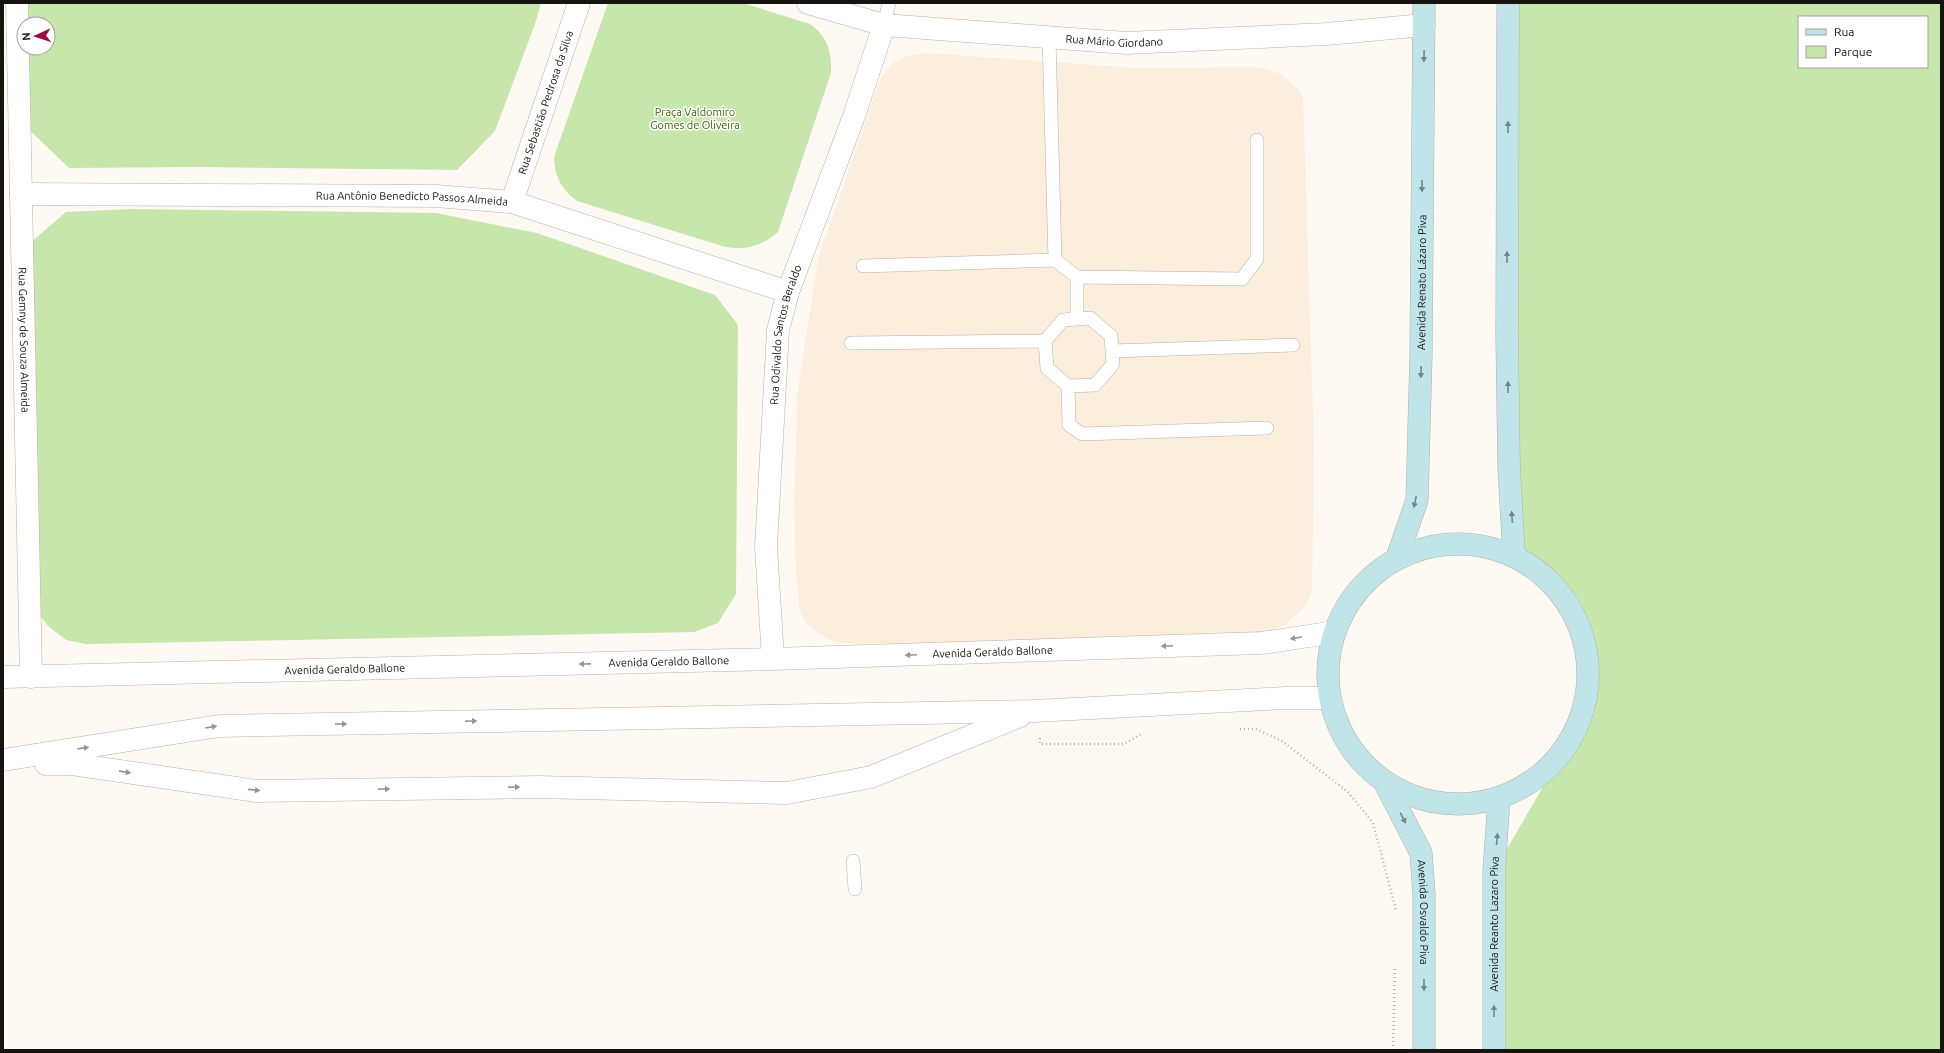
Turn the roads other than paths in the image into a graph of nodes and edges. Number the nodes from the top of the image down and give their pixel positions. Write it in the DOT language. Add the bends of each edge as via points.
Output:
graph roads {
  1 [pos="17,3"];
  2 [pos="580,3"];
  3 [pos="808,3"];
  4 [pos="889,3"];
  5 [pos="1424,3"];
  6 [pos="1508,3"];
  7 [pos="837,7"];
  8 [pos="884,25"];
  9 [pos="1424,25"];
  10 [pos="1049,37"];
  11 [pos="1257,140"];
  12 [pos="21,194"];
  13 [pos="512,202"];
  14 [pos="1055,260"];
  15 [pos="864,266"];
  16 [pos="1077,277"];
  17 [pos="788,292"];
  18 [pos="1077,319"];
  19 [pos="1045,341"];
  20 [pos="851,343"];
  21 [pos="1293,345"];
  22 [pos="1112,351"];
  23 [pos="1068,386"];
  24 [pos="1267,428"];
  25 [pos="1514,556"];
  26 [pos="1397,558"];
  27 [pos="1335,632"];
  28 [pos="773,659"];
  29 [pos="31,676"];
  30 [pos="3,677"];
  31 [pos="1330,698"];
  32 [pos="1036,711"];
  33 [pos="3,760"];
  34 [pos="3,764"];
  35 [pos="1385,783"];
  36 [pos="1499,799"];
  37 [pos="853,861"];
  38 [pos="855,889"];
  39 [pos="1424,1050"];
  40 [pos="1494,1050"];
  1 -- 12 [label="street, Rua Gemny de Souza Almeida"];
  2 -- 13 [label="street, Rua Sebastião Pedrosa da Silva"];
  3 -- 7 [label="street, Rua Mário Giordano"];
  4 -- 8 [label="lane"];
  5 -- 9 [label="main road, Avenida Renato Lázaro Piva"];
  25 -- 6 [label="main road, one-way" via="1509,468 1507,337"];
  7 -- 8 [label="street, Rua Mário Giordano"];
  8 -- 10 [label="street, Rua Mário Giordano"];
  8 -- 17 [label="street, Rua Odivaldo Santos Beraldo" via="854,116"];
  9 -- 10 [label="street, Rua Mário Giordano" via="1327,34 1126,43"];
  9 -- 26 [label="main road, Avenida Renato Lázaro Piva, one-way" via="1417,500"];
  10 -- 14 [label="lane"];
  11 -- 16 [label="lane" via="1257,259 1242,278"];
  12 -- 13 [label="street, Rua Antônio Benedicto Passos Almeida" via="436,196"];
  12 -- 29 [label="street, Rua Gemny de Souza Almeida"];
  13 -- 17 [label="street, Rua Antônio Benedicto Passos Almeida"];
  14 -- 15 [label="lane"];
  14 -- 16 [label="lane"];
  16 -- 18 [label="lane"];
  17 -- 28 [label="street, Rua Odivaldo Santos Beraldo" via="778,330 766,546"];
  18 -- 19 [label="lane" via="1063,320"];
  18 -- 22 [label="lane" via="1090,318 1111,336"];
  19 -- 20 [label="lane"];
  19 -- 23 [label="lane" via="1047,368"];
  21 -- 22 [label="lane"];
  22 -- 23 [label="lane" via="1113,364 1095,385"];
  23 -- 24 [label="lane" via="1069,425 1082,434"];
  25 -- 26 [label="main road" via="1486,546 1455,543 1425,548"];
  25 -- 36 [label="main road" via="1543,575 1566,601 1581,632 1588,665 1586,700 1575,732 1556,761 1530,784"];
  26 -- 27 [label="main road" via="1358,589"];
  27 -- 28 [label="street, Avenida Geraldo Ballone, one-way" via="1262,643"];
  27 -- 31 [label="main road" via="1328,665"];
  28 -- 29 [label="street, Avenida Geraldo Ballone, one-way"];
  29 -- 30 [label="street, Avenida Geraldo Ballone"];
  31 -- 32 [label="street"];
  31 -- 35 [label="main road" via="1340,731 1359,760"];
  33 -- 32 [label="street, one-way" via="219,726"];
  34 -- 32 [label="street, one-way" via="72,764 257,791 538,787 787,793 871,777"];
  35 -- 36 [label="main road" via="1440,804"];
  35 -- 39 [label="main road, Avenida Osvaldo Piva, one-way" via="1421,853 1424,894"];
  40 -- 36 [label="main road, Avenida Reanto Lazaro Piva, one-way" via="1494,871"];
  37 -- 38 [label="lane"];
}
